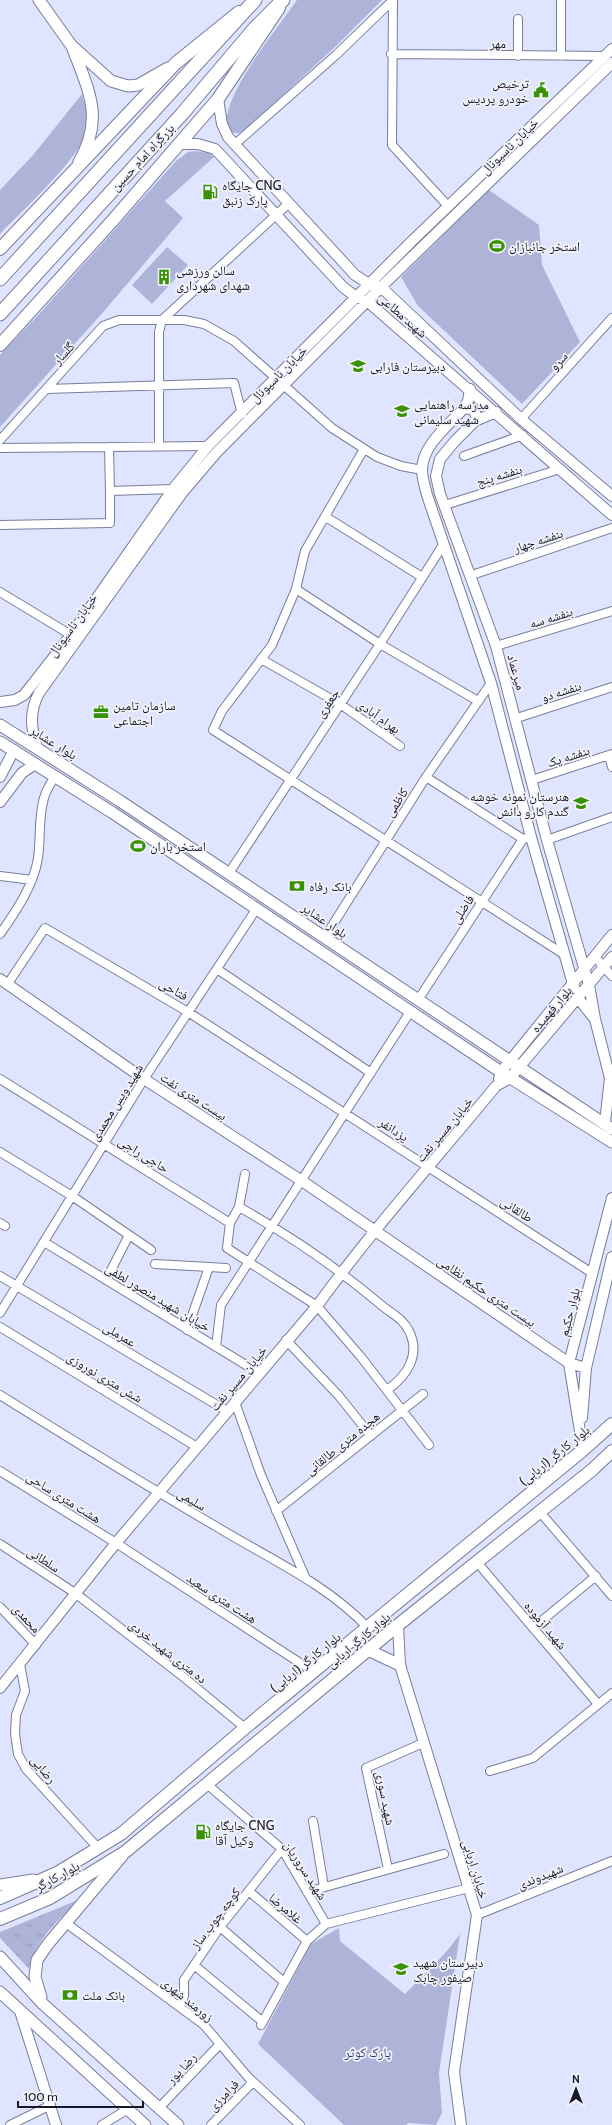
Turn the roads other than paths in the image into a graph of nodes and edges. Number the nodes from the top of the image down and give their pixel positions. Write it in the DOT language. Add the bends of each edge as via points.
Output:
graph roads {
  1 [pos="39,0"];
  2 [pos="255,0"];
  3 [pos="284,0"];
  4 [pos="561,0"];
  5 [pos="518,19"];
  6 [pos="71,45"];
  7 [pos="612,49"];
  8 [pos="391,54"];
  9 [pos="518,56"];
  10 [pos="561,56"];
  11 [pos="603,56"];
  12 [pos="176,63"];
  13 [pos="612,63"];
  14 [pos="218,99"];
  15 [pos="180,144"];
  16 [pos="234,144"];
  17 [pos="70,176"];
  18 [pos="288,204"];
  19 [pos="448,206"];
  20 [pos="276,215"];
  21 [pos="0,249"];
  22 [pos="0,279"];
  23 [pos="369,284"];
  24 [pos="381,287"];
  25 [pos="356,297"];
  26 [pos="367,301"];
  27 [pos="0,314"];
  28 [pos="612,318"];
  29 [pos="162,320"];
  30 [pos="0,345"];
  31 [pos="276,379"];
  32 [pos="160,386"];
  33 [pos="285,386"];
  34 [pos="46,389"];
  35 [pos="470,390"];
  36 [pos="464,408"];
  37 [pos="496,412"];
  38 [pos="242,414"];
  39 [pos="478,419"];
  40 [pos="521,419"];
  41 [pos="522,435"];
  42 [pos="0,440"];
  43 [pos="159,446"];
  44 [pos="208,446"];
  45 [pos="109,447"];
  46 [pos="0,448"];
  47 [pos="364,449"];
  48 [pos="464,456"];
  49 [pos="560,469"];
  50 [pos="422,470"];
  51 [pos="173,488"];
  52 [pos="110,491"];
  53 [pos="612,496"];
  54 [pos="445,505"];
  55 [pos="612,515"];
  56 [pos="326,517"];
  57 [pos="0,525"];
  58 [pos="612,528"];
  59 [pos="443,545"];
  60 [pos="472,575"];
  61 [pos="422,577"];
  62 [pos="296,589"];
  63 [pos="0,592"];
  64 [pos="612,611"];
  65 [pos="75,637"];
  66 [pos="380,644"];
  67 [pos="496,646"];
  68 [pos="261,659"];
  69 [pos="491,683"];
  70 [pos="612,687"];
  71 [pos="0,702"];
  72 [pos="478,702"];
  73 [pos="340,704"];
  74 [pos="517,718"];
  75 [pos="0,725"];
  76 [pos="0,742"];
  77 [pos="400,746"];
  78 [pos="37,748"];
  79 [pos="14,750"];
  80 [pos="610,755"];
  81 [pos="35,764"];
  82 [pos="612,767"];
  83 [pos="3,768"];
  84 [pos="55,776"];
  85 [pos="0,777"];
  86 [pos="426,777"];
  87 [pos="290,780"];
  88 [pos="532,780"];
  89 [pos="0,802"];
  90 [pos="612,817"];
  91 [pos="527,838"];
  92 [pos="385,840"];
  93 [pos="547,840"];
  94 [pos="552,856"];
  95 [pos="538,861"];
  96 [pos="229,873"];
  97 [pos="0,876"];
  98 [pos="32,880"];
  99 [pos="481,902"];
  100 [pos="257,908"];
  101 [pos="0,934"];
  102 [pos="612,935"];
  103 [pos="324,937"];
  104 [pos="565,957"];
  105 [pos="594,957"];
  106 [pos="612,957"];
  107 [pos="603,968"];
  108 [pos="217,969"];
  109 [pos="584,969"];
  110 [pos="612,976"];
  111 [pos="3,982"];
  112 [pos="573,984"];
  113 [pos="589,985"];
  114 [pos="578,998"];
  115 [pos="418,1000"];
  116 [pos="188,1012"];
  117 [pos="410,1012"];
  118 [pos="595,1019"];
  119 [pos="514,1065"];
  120 [pos="371,1073"];
  121 [pos="506,1075"];
  122 [pos="611,1075"];
  123 [pos="0,1079"];
  124 [pos="144,1079"];
  125 [pos="346,1113"];
  126 [pos="609,1126"];
  127 [pos="612,1142"];
  128 [pos="104,1144"];
  129 [pos="0,1152"];
  130 [pos="429,1166"];
  131 [pos="245,1174"];
  132 [pos="302,1182"];
  133 [pos="72,1196"];
  134 [pos="612,1198"];
  135 [pos="238,1207"];
  136 [pos="230,1223"];
  137 [pos="272,1225"];
  138 [pos="376,1232"];
  139 [pos="129,1235"];
  140 [pos="44,1242"];
  141 [pos="151,1250"];
  142 [pos="612,1257"];
  143 [pos="248,1262"];
  144 [pos="155,1264"];
  145 [pos="209,1268"];
  146 [pos="226,1268"];
  147 [pos="341,1272"];
  148 [pos="592,1273"];
  149 [pos="0,1276"];
  150 [pos="106,1280"];
  151 [pos="16,1286"];
  152 [pos="317,1306"];
  153 [pos="0,1313"];
  154 [pos="0,1327"];
  155 [pos="187,1330"];
  156 [pos="286,1340"];
  157 [pos="216,1347"];
  158 [pos="569,1363"];
  159 [pos="586,1368"];
  160 [pos="259,1373"];
  161 [pos="387,1390"];
  162 [pos="423,1394"];
  163 [pos="0,1395"];
  164 [pos="235,1402"];
  165 [pos="403,1410"];
  166 [pos="227,1411"];
  167 [pos="612,1424"];
  168 [pos="581,1434"];
  169 [pos="371,1436"];
  170 [pos="429,1445"];
  171 [pos="197,1447"];
  172 [pos="583,1450"];
  173 [pos="612,1451"];
  174 [pos="0,1471"];
  175 [pos="159,1493"];
  176 [pos="276,1511"];
  177 [pos="540,1512"];
  178 [pos="116,1543"];
  179 [pos="0,1544"];
  180 [pos="476,1561"];
  181 [pos="596,1576"];
  182 [pos="307,1580"];
  183 [pos="75,1594"];
  184 [pos="612,1596"];
  185 [pos="0,1607"];
  186 [pos="398,1625"];
  187 [pos="368,1628"];
  188 [pos="534,1628"];
  189 [pos="36,1645"];
  190 [pos="368,1650"];
  191 [pos="20,1664"];
  192 [pos="400,1665"];
  193 [pos="314,1672"];
  194 [pos="0,1688"];
  195 [pos="612,1693"];
  196 [pos="598,1704"];
  197 [pos="245,1728"];
  198 [pos="423,1743"];
  199 [pos="490,1771"];
  200 [pos="208,1785"];
  201 [pos="313,1821"];
  202 [pos="98,1848"];
  203 [pos="282,1849"];
  204 [pos="125,1852"];
  205 [pos="444,1854"];
  206 [pos="612,1861"];
  207 [pos="388,1869"];
  208 [pos="57,1873"];
  209 [pos="40,1881"];
  210 [pos="0,1885"];
  211 [pos="324,1887"];
  212 [pos="469,1888"];
  213 [pos="250,1892"];
  214 [pos="307,1892"];
  215 [pos="0,1898"];
  216 [pos="50,1898"];
  217 [pos="477,1915"];
  218 [pos="0,1919"];
  219 [pos="66,1923"];
  220 [pos="326,1924"];
  221 [pos="220,1927"];
  222 [pos="307,1941"];
  223 [pos="0,1957"];
  224 [pos="194,1965"];
  225 [pos="284,1982"];
  226 [pos="0,1992"];
  227 [pos="43,2004"];
  228 [pos="180,2006"];
  229 [pos="20,2011"];
  230 [pos="220,2044"];
  231 [pos="253,2082"];
  232 [pos="51,2105"];
  233 [pos="160,2108"];
  234 [pos="128,2109"];
  235 [pos="10,2125"];
  236 [pos="56,2125"];
  237 [pos="102,2125"];
  238 [pos="145,2125"];
  239 [pos="178,2125"];
  240 [pos="210,2125"];
  241 [pos="300,2125"];
  242 [pos="461,2125"];
  1 -- 6 [label="main road"];
  2 -- 12 [label="main road"];
  2 -- 22 [label="highway, بزرگراه امام حسین"];
  3 -- 14 [label="main road"];
  3 -- 27 [label="highway, بزرگراه امام حسین" via="255,28 182,114"];
  4 -- 10 [label="street"];
  5 -- 9 [label="street"];
  6 -- 12 [label="main road" via="112,81 128,86 138,85"];
  6 -- 17 [label="main road" via="89,94 93,120 90,141"];
  7 -- 11 [label="street, خیابان ناسیونال"];
  8 -- 9 [label="street, مهر"];
  8 -- 16 [label="street" via="393,0 336,55"];
  8 -- 19 [label="street" via="392,145"];
  9 -- 10 [label="street, مهر"];
  10 -- 11 [label="street, مهر"];
  11 -- 19 [label="street, خیابان ناسیونال"];
  12 -- 17 [label="main road"];
  13 -- 24 [label="street, خیابان ناسیونال"];
  14 -- 15 [label="main road"];
  14 -- 16 [label="street, شهید مطاعی" via="224,130"];
  15 -- 20 [label="street, شهید مطاعی" via="198,144 215,149"];
  15 -- 30 [label="main road"];
  16 -- 18 [label="street, شهید مطاعی"];
  17 -- 21 [label="main road"];
  18 -- 20 [label="street"];
  18 -- 23 [label="street, شهید مطاعی" via="355,275"];
  19 -- 23 [label="street, خیابان ناسیونال"];
  20 -- 25 [label="street, شهید مطاعی" via="342,287"];
  20 -- 29 [label="street"];
  23 -- 24 [label="street, شهید مطاعی"];
  23 -- 25 [label="street, خیابان ناسیونال"];
  24 -- 26 [label="street, خیابان ناسیونال"];
  24 -- 40 [label="street, شهید مطاعی"];
  25 -- 26 [label="street, شهید مطاعی"];
  25 -- 31 [label="street, خیابان ناسیونال"];
  26 -- 33 [label="street, خیابان ناسیونال"];
  26 -- 35 [label="street, شهید مطاعی"];
  28 -- 40 [label="street, سرو"];
  29 -- 31 [label="street, گلسار" via="184,320 204,324 234,341"];
  29 -- 32 [label="street"];
  29 -- 34 [label="street, گلسار" via="119,320 103,326"];
  31 -- 33 [label="street, گلسار"];
  31 -- 38 [label="street, خیابان ناسیونال"];
  32 -- 34 [label="street"];
  32 -- 38 [label="street" via="234,383"];
  32 -- 43 [label="street"];
  33 -- 47 [label="street, گلسار" via="332,428"];
  33 -- 65 [label="street, خیابان ناسیونال" via="216,453 182,493"];
  34 -- 42 [label="street, گلسار"];
  35 -- 36 [label="street"];
  35 -- 37 [label="street, شهید مطاعی"];
  36 -- 39 [label="street" via="473,409"];
  36 -- 50 [label="street" via="429,448"];
  37 -- 39 [label="street, میرعماد"];
  37 -- 41 [label="street, شهید مطاعی"];
  38 -- 44 [label="street, خیابان ناسیونال"];
  39 -- 54 [label="street, میرعماد" via="440,459 436,476"];
  40 -- 53 [label="street, شهید مطاعی"];
  41 -- 48 [label="street"];
  41 -- 49 [label="street, شهید مطاعی"];
  43 -- 44 [label="street"];
  43 -- 45 [label="street"];
  44 -- 51 [label="street, خیابان ناسیونال"];
  45 -- 46 [label="street"];
  45 -- 52 [label="street"];
  47 -- 50 [label="street, گلسار" via="401,466"];
  47 -- 56 [label="street"];
  49 -- 54 [label="street, بنفشه پنج"];
  49 -- 55 [label="street, شهید مطاعی"];
  50 -- 59 [label="street" via="430,507"];
  51 -- 52 [label="street"];
  51 -- 65 [label="street, خیابان ناسیونال"];
  52 -- 57 [label="street" via="110,523"];
  54 -- 60 [label="street, میرعماد"];
  56 -- 61 [label="street"];
  56 -- 62 [label="street" via="305,551"];
  58 -- 60 [label="street, بنفشه چهار"];
  59 -- 61 [label="street, جعفری"];
  59 -- 69 [label="street"];
  60 -- 67 [label="street, میرعماد"];
  61 -- 66 [label="street, جعفری"];
  62 -- 66 [label="street"];
  62 -- 68 [label="street" via="272,645"];
  63 -- 65 [label="street"];
  64 -- 67 [label="street, بنفشه سه"];
  65 -- 71 [label="street, خیابان ناسیونال" via="24,695"];
  65 -- 78 [label="street, خیابان ناسیونال" via="34,704 31,721"];
  66 -- 72 [label="street"];
  66 -- 73 [label="street, جعفری"];
  67 -- 74 [label="street, میرعماد"];
  68 -- 73 [label="street, بهرام آبادی"];
  68 -- 87 [label="street" via="222,710 213,730"];
  69 -- 72 [label="street, کاظمی"];
  69 -- 91 [label="street"];
  70 -- 74 [label="street, بنفشه دو"];
  72 -- 86 [label="street, کاظمی"];
  73 -- 77 [label="street, بهرام آبادی"];
  73 -- 87 [label="street, جعفری"];
  74 -- 88 [label="street, میرعماد"];
  75 -- 78 [label="main road, بلوار عشایر"];
  76 -- 79 [label="main road, بلوار عشایر"];
  78 -- 96 [label="main road, بلوار عشایر"];
  79 -- 81 [label="main road, بلوار عشایر"];
  79 -- 83 [label="street"];
  80 -- 82 [label="street"];
  80 -- 88 [label="street, بنفشه یک"];
  81 -- 84 [label="main road, بلوار عشایر"];
  81 -- 89 [label="street" via="22,773"];
  83 -- 85 [label="street"];
  84 -- 98 [label="street" via="44,796 40,811 38,859"];
  84 -- 100 [label="main road, بلوار عشایر"];
  86 -- 91 [label="street"];
  86 -- 92 [label="street, کاظمی"];
  87 -- 92 [label="street"];
  87 -- 96 [label="street, جعفری"];
  88 -- 93 [label="street, میرعماد"];
  90 -- 93 [label="street"];
  91 -- 95 [label="street"];
  91 -- 99 [label="street, فاضلی"];
  92 -- 99 [label="street"];
  92 -- 103 [label="street, کاظمی"];
  93 -- 94 [label="street, میرعماد"];
  94 -- 95 [label="street"];
  94 -- 109 [label="street, میرعماد"];
  95 -- 104 [label="street"];
  96 -- 103 [label="main road, بلوار عشایر"];
  97 -- 98 [label="street"];
  98 -- 101 [label="street" via="12,918"];
  99 -- 104 [label="street"];
  99 -- 115 [label="street, فاضلی"];
  100 -- 108 [label="street, شهید ویس محمدی"];
  100 -- 117 [label="main road, بلوار عشایر"];
  102 -- 105 [label="street, بلوار فهمیده"];
  103 -- 115 [label="main road, بلوار عشایر"];
  104 -- 112 [label="street"];
  105 -- 107 [label="street"];
  105 -- 109 [label="street, بلوار فهمیده"];
  106 -- 107 [label="street, بلوار فهمیده"];
  107 -- 110 [label="street"];
  107 -- 113 [label="street, بلوار فهمیده"];
  108 -- 116 [label="street, شهید ویس محمدی"];
  108 -- 120 [label="street"];
  109 -- 112 [label="street, بلوار فهمیده"];
  109 -- 113 [label="street, میرعماد"];
  111 -- 116 [label="street, فتاحی" via="45,928"];
  111 -- 124 [label="street, بیست متری نفت"];
  112 -- 114 [label="street"];
  112 -- 119 [label="street, بلوار فهمیده"];
  113 -- 114 [label="street, بلوار فهمیده"];
  113 -- 118 [label="street, میرعماد"];
  114 -- 118 [label="street"];
  114 -- 119 [label="street, بلوار فهمیده"];
  115 -- 119 [label="main road, بلوار عشایر"];
  116 -- 124 [label="street, شهید ویس محمدی"];
  116 -- 125 [label="street, فتاحی"];
  117 -- 120 [label="street"];
  117 -- 121 [label="main road, بلوار عشایر"];
  118 -- 122 [label="street, میرعماد"];
  119 -- 121 [label="street"];
  119 -- 126 [label="main road, بلوار عشایر"];
  120 -- 125 [label="street"];
  121 -- 127 [label="main road, بلوار عشایر"];
  121 -- 130 [label="street, خیابان مسیر نفت"];
  122 -- 126 [label="street"];
  123 -- 128 [label="street, حاجی راجی"];
  124 -- 128 [label="street, شهید ویس محمدی"];
  124 -- 132 [label="street, بیست متری نفت"];
  125 -- 130 [label="street, یزدانفر"];
  125 -- 132 [label="street"];
  128 -- 133 [label="street, شهید ویس محمدی"];
  128 -- 136 [label="street, حاجی راجی"];
  129 -- 133 [label="street"];
  130 -- 138 [label="street, خیابان مسیر نفت"];
  130 -- 148 [label="street, طالقانی"];
  131 -- 135 [label="street"];
  132 -- 137 [label="street"];
  132 -- 138 [label="street, بیست متری نفت"];
  133 -- 139 [label="street"];
  133 -- 140 [label="street, شهید ویس محمدی"];
  134 -- 148 [label="street, بلوار حکیم"];
  135 -- 136 [label="street"];
  135 -- 137 [label="street"];
  136 -- 143 [label="street" via="227,1248"];
  137 -- 143 [label="street"];
  137 -- 147 [label="street"];
  138 -- 147 [label="street, خیابان مسیر نفت"];
  138 -- 158 [label="street, بیست متری حکیم نظامی"];
  139 -- 141 [label="street"];
  139 -- 150 [label="street"];
  140 -- 150 [label="street, خیابان شهید منصور لطفی"];
  140 -- 151 [label="street, شهید ویس محمدی"];
  142 -- 159 [label="street, بلوار حکیم"];
  143 -- 152 [label="street"];
  143 -- 157 [label="street" via="222,1305"];
  144 -- 145 [label="street"];
  145 -- 146 [label="street"];
  145 -- 155 [label="street"];
  147 -- 152 [label="street, خیابان مسیر نفت"];
  147 -- 161 [label="street" via="401,1319 409,1331 414,1348 410,1365 399,1381"];
  148 -- 158 [label="street, بلوار حکیم"];
  149 -- 151 [label="street, عمرملی"];
  150 -- 155 [label="street, خیابان شهید منصور لطفی"];
  151 -- 153 [label="street, شهید ویس محمدی"];
  151 -- 166 [label="street, عمرملی"];
  152 -- 156 [label="street, خیابان مسیر نفت"];
  152 -- 161 [label="street"];
  154 -- 171 [label="street, شش متری نوروزی"];
  155 -- 157 [label="street, خیابان شهید منصور لطفی"];
  156 -- 160 [label="street, خیابان مسیر نفت"];
  156 -- 169 [label="street" via="339,1396"];
  157 -- 160 [label="street, خیابان شهید منصور لطفی"];
  158 -- 159 [label="street, بیست متری حکیم نظامی"];
  158 -- 168 [label="street, بلوار حکیم"];
  159 -- 168 [label="street, بلوار حکیم"];
  160 -- 164 [label="street, خیابان مسیر نفت"];
  161 -- 165 [label="street"];
  162 -- 165 [label="street, هجده متری طالقانی"];
  163 -- 175 [label="street, سلیمی"];
  164 -- 166 [label="street, خیابان مسیر نفت"];
  164 -- 176 [label="street"];
  165 -- 169 [label="street, هجده متری طالقانی"];
  165 -- 170 [label="street"];
  166 -- 171 [label="street, خیابان مسیر نفت"];
  167 -- 172 [label="main road, بلوار کارگر (اربابی)"];
  168 -- 172 [label="street, بلوار حکیم"];
  169 -- 176 [label="street, هجده متری طالقانی"];
  171 -- 175 [label="street, خیابان مسیر نفت"];
  172 -- 187 [label="main road, بلوار کارگر (اربابی)"];
  173 -- 177 [label="main road, بلوار کارگر اربابی"];
  174 -- 178 [label="street, هشت متری ساحی"];
  175 -- 178 [label="street, خیابان مسیر نفت"];
  175 -- 182 [label="street, سلیمی"];
  176 -- 182 [label="street"];
  177 -- 180 [label="main road, بلوار کارگر اربابی"];
  177 -- 181 [label="street"];
  178 -- 183 [label="street, خیابان مسیر نفت"];
  178 -- 193 [label="street, هشت متری سعید"];
  179 -- 183 [label="street, سلطانی"];
  180 -- 186 [label="main road, بلوار کارگر اربابی"];
  180 -- 188 [label="street, شهید آزموده"];
  181 -- 184 [label="street"];
  181 -- 188 [label="street"];
  182 -- 187 [label="street, سلیمی" via="350,1608"];
  183 -- 189 [label="street, خیابان مسیر نفت"];
  183 -- 197 [label="street, ده متری شهید خردی" via="181,1675"];
  185 -- 189 [label="street, محمدی"];
  186 -- 190 [label="main road, بلوار کارگر اربابی"];
  186 -- 192 [label="street, خیابان اربابی"];
  187 -- 193 [label="main road, بلوار کارگر (اربابی)"];
  188 -- 196 [label="street, شهید آزموده"];
  189 -- 191 [label="street, خیابان مسیر نفت"];
  190 -- 192 [label="main road"];
  190 -- 200 [label="main road, بلوار کارگر اربابی"];
  191 -- 194 [label="street, خیابان مسیر نفت"];
  191 -- 202 [label="street, رضایی" via="25,1691 16,1715 18,1754 26,1769"];
  192 -- 198 [label="street, خیابان اربابی"];
  193 -- 197 [label="main road, بلوار کارگر (اربابی)"];
  195 -- 196 [label="street"];
  196 -- 199 [label="street" via="534,1758"];
  197 -- 202 [label="main road, بلوار کارگر (اربابی)" via="168,1796 121,1834"];
  198 -- 207 [label="street, شهید سوری" via="366,1768"];
  198 -- 212 [label="street, خیابان اربابی"];
  200 -- 203 [label="street, شهید سروریان"];
  200 -- 204 [label="main road, بلوار کارگر اربابی"];
  201 -- 211 [label="street"];
  202 -- 208 [label="main road, بلوار کارگر (اربابی)"];
  203 -- 213 [label="street, کوچه چوب ساز"];
  203 -- 214 [label="street, شهید سروریان"];
  204 -- 216 [label="main road, بلوار کارگر"];
  204 -- 219 [label="main road"];
  205 -- 207 [label="street"];
  206 -- 217 [label="street, شهیدوندی"];
  207 -- 211 [label="street"];
  208 -- 209 [label="main road, بلوار کارگر (اربابی)"];
  208 -- 210 [label="main road" via="26,1882"];
  209 -- 215 [label="main road, بلوار کارگر (اربابی)"];
  209 -- 216 [label="main road" via="37,1892 41,1897"];
  211 -- 214 [label="street"];
  212 -- 217 [label="street, خیابان اربابی"];
  212 -- 220 [label="street"];
  213 -- 221 [label="street, کوچه چوب ساز"];
  213 -- 222 [label="street, غلامرضا"];
  214 -- 220 [label="street, شهید سروریان"];
  216 -- 218 [label="main road, بلوار کارگر"];
  217 -- 242 [label="street, خیابان اربابی" via="454,2072"];
  219 -- 227 [label="main road" via="43,1951 36,1964 35,1977"];
  219 -- 228 [label="street, زورمند شهری"];
  220 -- 222 [label="street"];
  221 -- 224 [label="street, کوچه چوب ساز"];
  221 -- 225 [label="street"];
  222 -- 225 [label="street"];
  223 -- 227 [label="main road"];
  224 -- 225 [label="street" via="262,2024"];
  224 -- 228 [label="street, کوچه چوب ساز" via="184,1980 184,1996"];
  226 -- 229 [label="main road"];
  227 -- 233 [label="main road"];
  228 -- 230 [label="street, زورمند شهری" via="204,2025"];
  229 -- 232 [label="street"];
  229 -- 234 [label="main road"];
  230 -- 231 [label="street, زورمند شهری"];
  230 -- 233 [label="street, رضا پور"];
  231 -- 240 [label="street, فرامرزی"];
  231 -- 241 [label="street, زورمند شهری"];
  232 -- 235 [label="street"];
  232 -- 236 [label="street"];
  233 -- 239 [label="main road"];
  234 -- 237 [label="street"];
  234 -- 238 [label="main road"];
}
